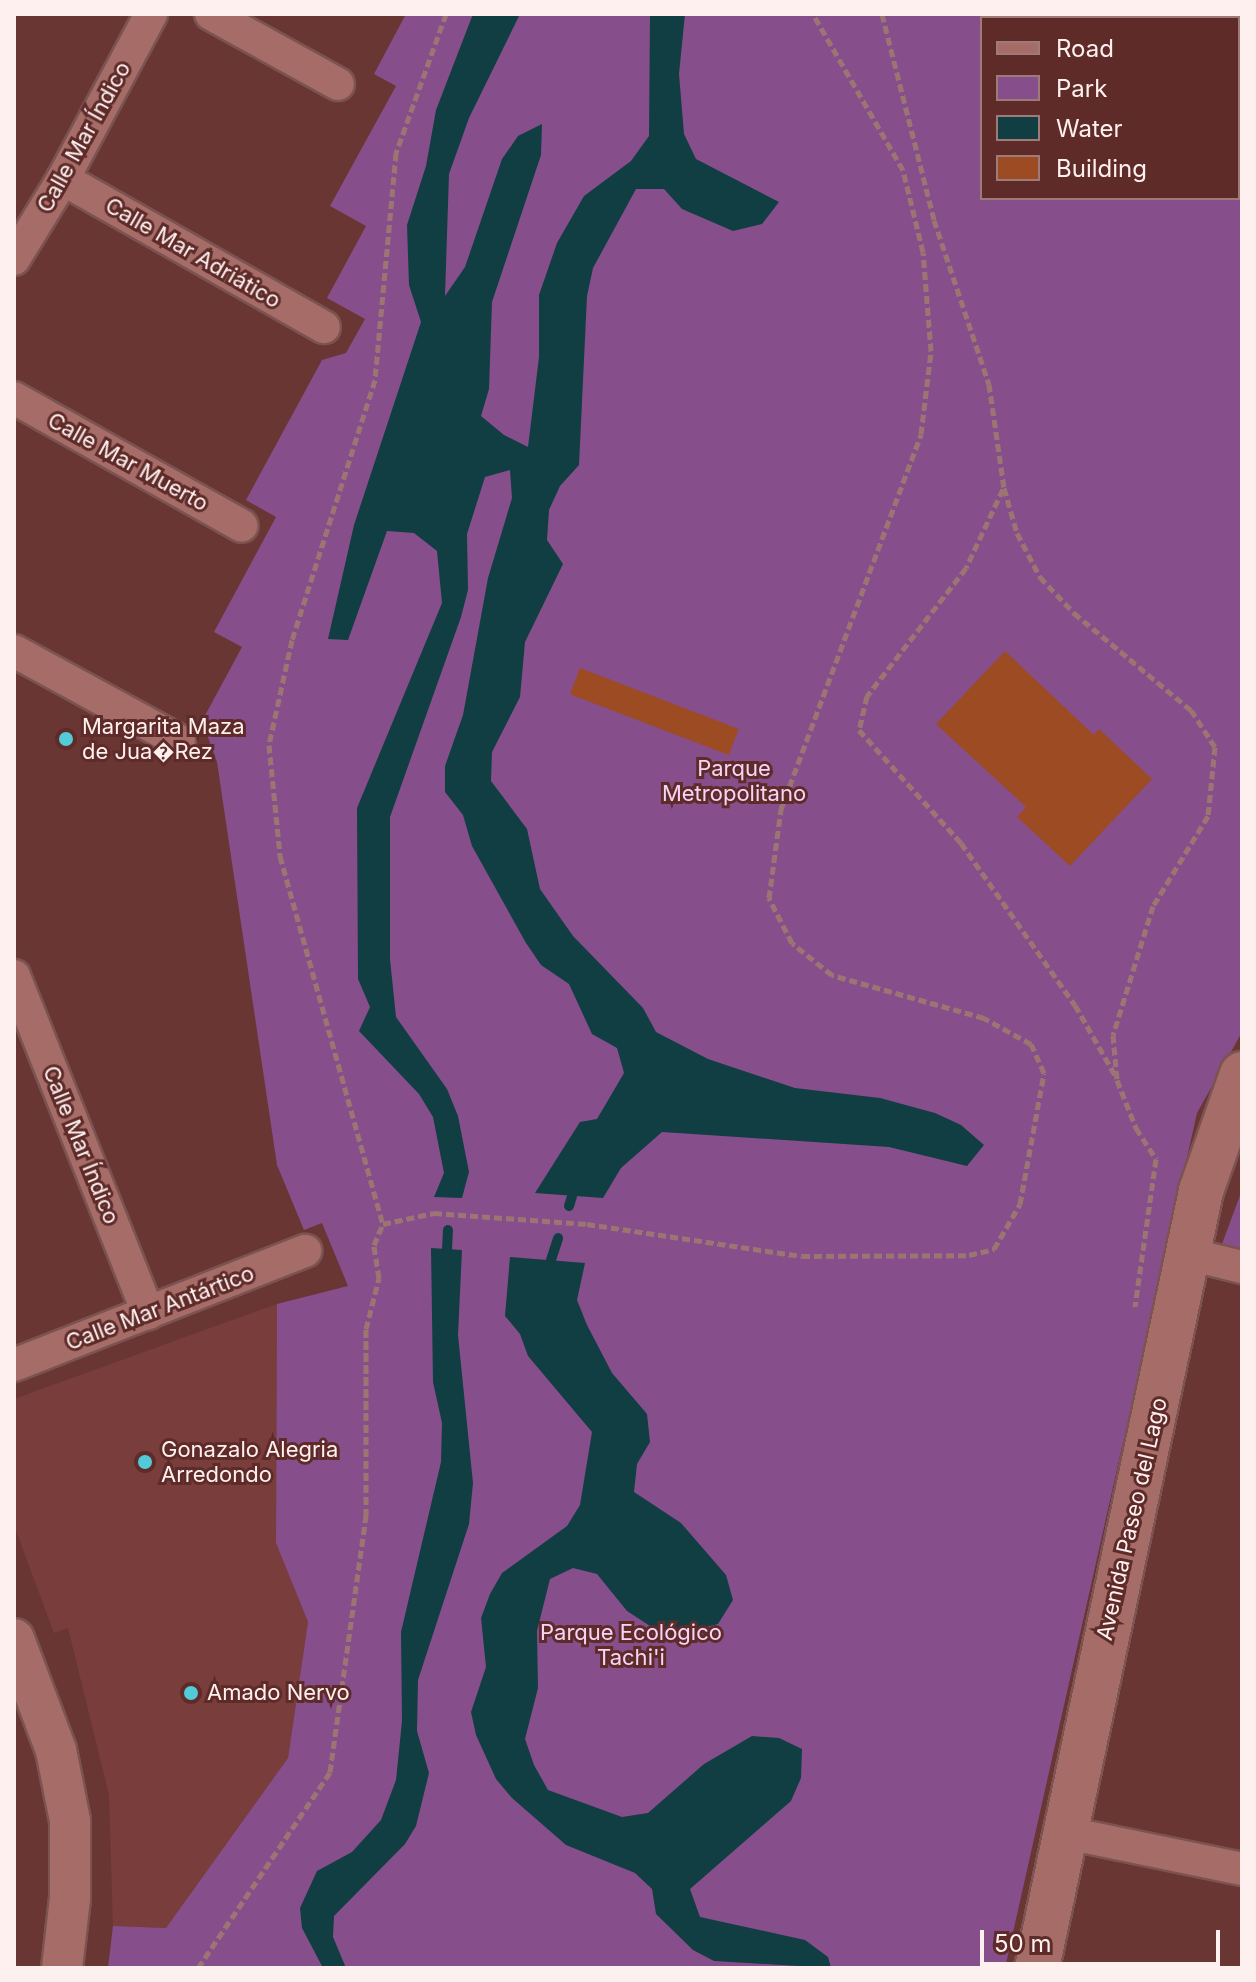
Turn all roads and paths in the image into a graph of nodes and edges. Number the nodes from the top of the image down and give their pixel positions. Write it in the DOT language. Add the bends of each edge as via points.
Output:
graph roads {
  1 [pos="211,14"];
  2 [pos="446,14"];
  3 [pos="813,14"];
  4 [pos="882,14"];
  5 [pos="143,16"];
  6 [pos="338,84"];
  7 [pos="63,179"];
  8 [pos="14,259"];
  9 [pos="324,327"];
  10 [pos="14,398"];
  11 [pos="1004,488"];
  12 [pos="242,526"];
  13 [pos="14,651"];
  14 [pos="179,741"];
  15 [pos="14,976"];
  16 [pos="1242,1074"];
  17 [pos="1117,1080"];
  18 [pos="383,1224"];
  19 [pos="305,1251"];
  20 [pos="1189,1254"];
  21 [pos="1242,1267"];
  22 [pos="148,1313"];
  23 [pos="1171,1344"];
  24 [pos="14,1365"];
  25 [pos="14,1639"];
  26 [pos="1062,1832"];
  27 [pos="1242,1869"];
  28 [pos="62,1968"];
  29 [pos="198,1968"];
  30 [pos="1037,1968"];
  1 -- 6 [label="street"];
  2 -- 18 [label="path" via="396,153 375,380 292,640 269,745 280,856"];
  3 -- 18 [label="path" via="903,170 923,252 931,351 921,434 781,809 769,898 792,943 832,975 984,1018 1031,1044 1044,1073 1020,1204 994,1249 969,1255 802,1256 587,1224 434,1213"];
  4 -- 11 [label="path" via="934,220 989,384"];
  5 -- 7 [label="street, Calle Mar Índico"];
  7 -- 8 [label="street, Calle Mar Índico"];
  7 -- 9 [label="street, Calle Mar Adriático"];
  10 -- 12 [label="street, Calle Mar Muerto"];
  11 -- 17 [label="path" via="1017,533 1040,577 1191,710 1215,747 1208,816 1153,906 1130,967 1113,1035"];
  11 -- 17 [label="path" via="966,568 867,696 859,730 961,843 1075,1005"];
  13 -- 14 [label="street"];
  15 -- 22 [label="street, Calle Mar Índico"];
  16 -- 20 [label="main road, Avenida Paseo del Lago" via="1201,1191"];
  17 -- 23 [label="path" via="1156,1159 1156,1188 1137,1263 1135,1315 1154,1341"];
  18 -- 29 [label="path" via="374,1245 379,1278 366,1329 366,1517 330,1772"];
  19 -- 22 [label="street, Calle Mar Antártico"];
  20 -- 21 [label="street"];
  20 -- 23 [label="main road, Avenida Paseo del Lago"];
  22 -- 24 [label="street, Calle Mar Antártico"];
  23 -- 26 [label="main road, Avenida Paseo del Lago"];
  25 -- 28 [label="street" via="56,1750 70,1821 70,1898"];
  26 -- 27 [label="street"];
  26 -- 30 [label="main road, Avenida Paseo del Lago"];
}
